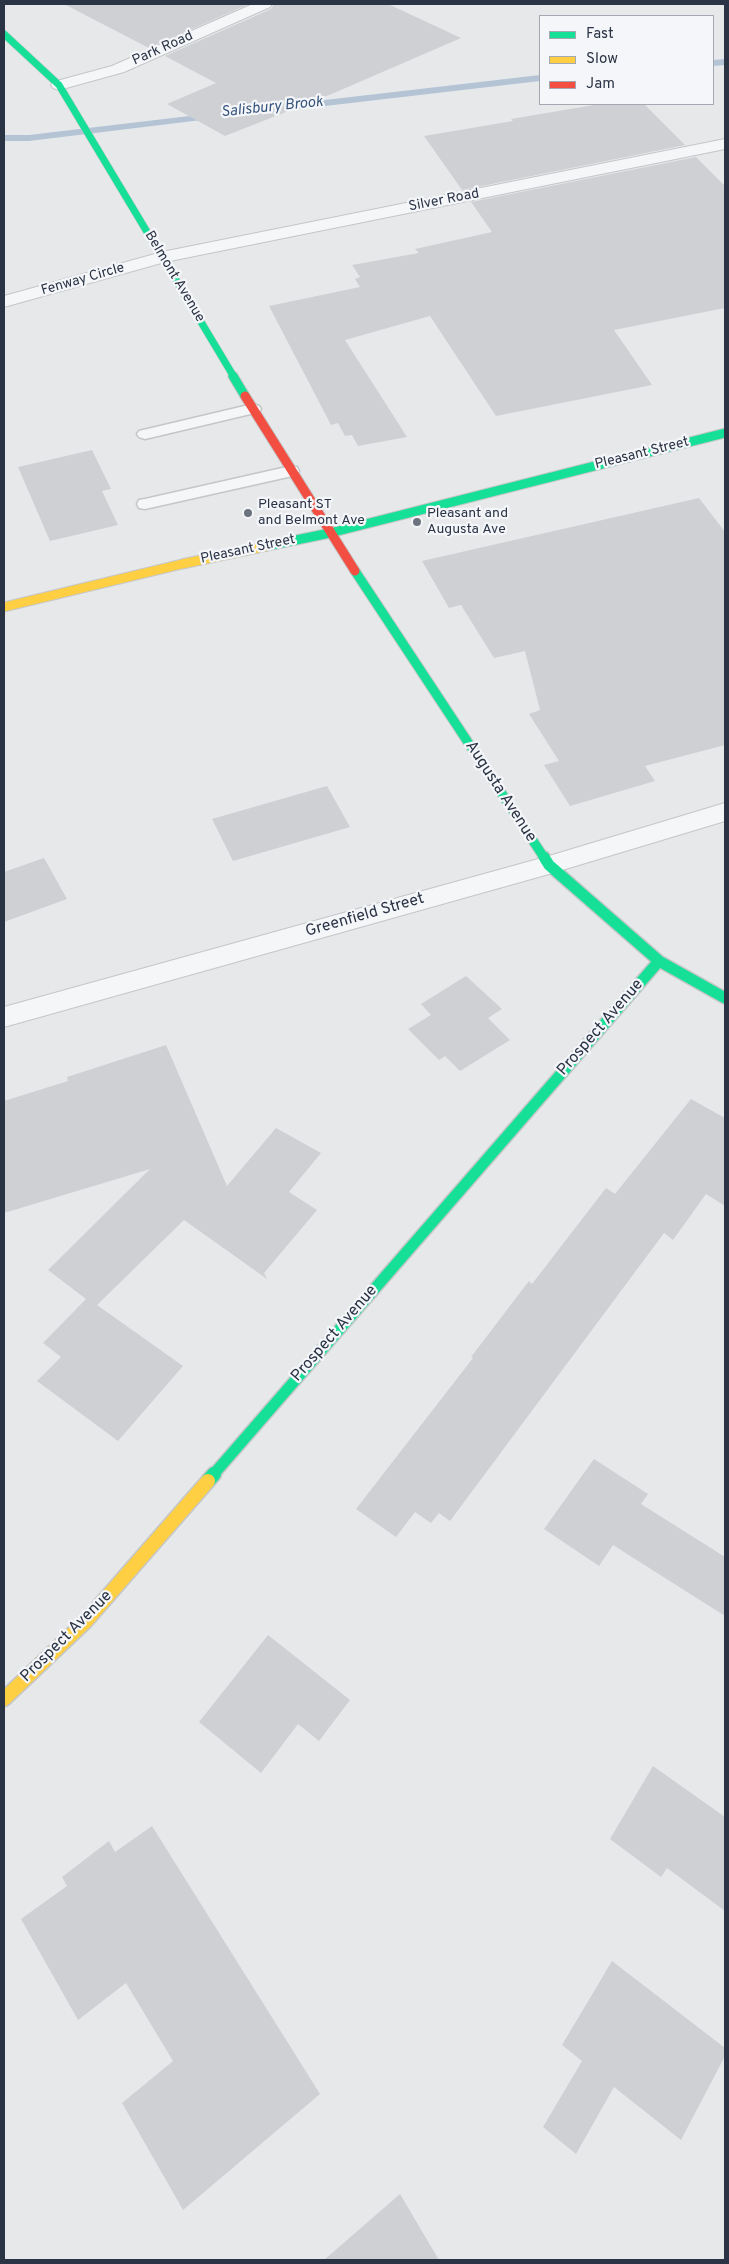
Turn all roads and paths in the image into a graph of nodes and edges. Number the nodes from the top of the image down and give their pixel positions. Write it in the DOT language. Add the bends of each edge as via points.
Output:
graph roads {
  1 [pos="264,4"];
  2 [pos="4,34"];
  3 [pos="59,85"];
  4 [pos="725,144"];
  5 [pos="162,257"];
  6 [pos="4,302"];
  7 [pos="253,410"];
  8 [pos="725,433"];
  9 [pos="145,434"];
  10 [pos="291,471"];
  11 [pos="145,504"];
  12 [pos="330,533"];
  13 [pos="4,606"];
  14 [pos="725,812"];
  15 [pos="549,865"];
  16 [pos="659,961"];
  17 [pos="725,998"];
  18 [pos="4,1017"];
  19 [pos="4,1699"];
  1 -- 3 [label="street, Park Road" via="118,69"];
  2 -- 3 [label="street, Belmont Avenue"];
  3 -- 5 [label="street, Belmont Avenue"];
  4 -- 5 [label="street, Silver Road"];
  5 -- 6 [label="street, Fenway Circle"];
  5 -- 7 [label="street, Belmont Avenue"];
  7 -- 9 [label="lane"];
  7 -- 10 [label="street, Belmont Avenue"];
  8 -- 12 [label="street, Pleasant Street"];
  10 -- 11 [label="lane"];
  10 -- 12 [label="street, Belmont Avenue"];
  12 -- 13 [label="street, Pleasant Street"];
  12 -- 15 [label="street, Augusta Avenue"];
  14 -- 15 [label="street, Greenfield Street"];
  15 -- 16 [label="street, Augusta Avenue"];
  15 -- 18 [label="street, Greenfield Street"];
  16 -- 17 [label="street, Augusta Avenue"];
  16 -- 19 [label="street, Prospect Avenue" via="86,1621"];
}
